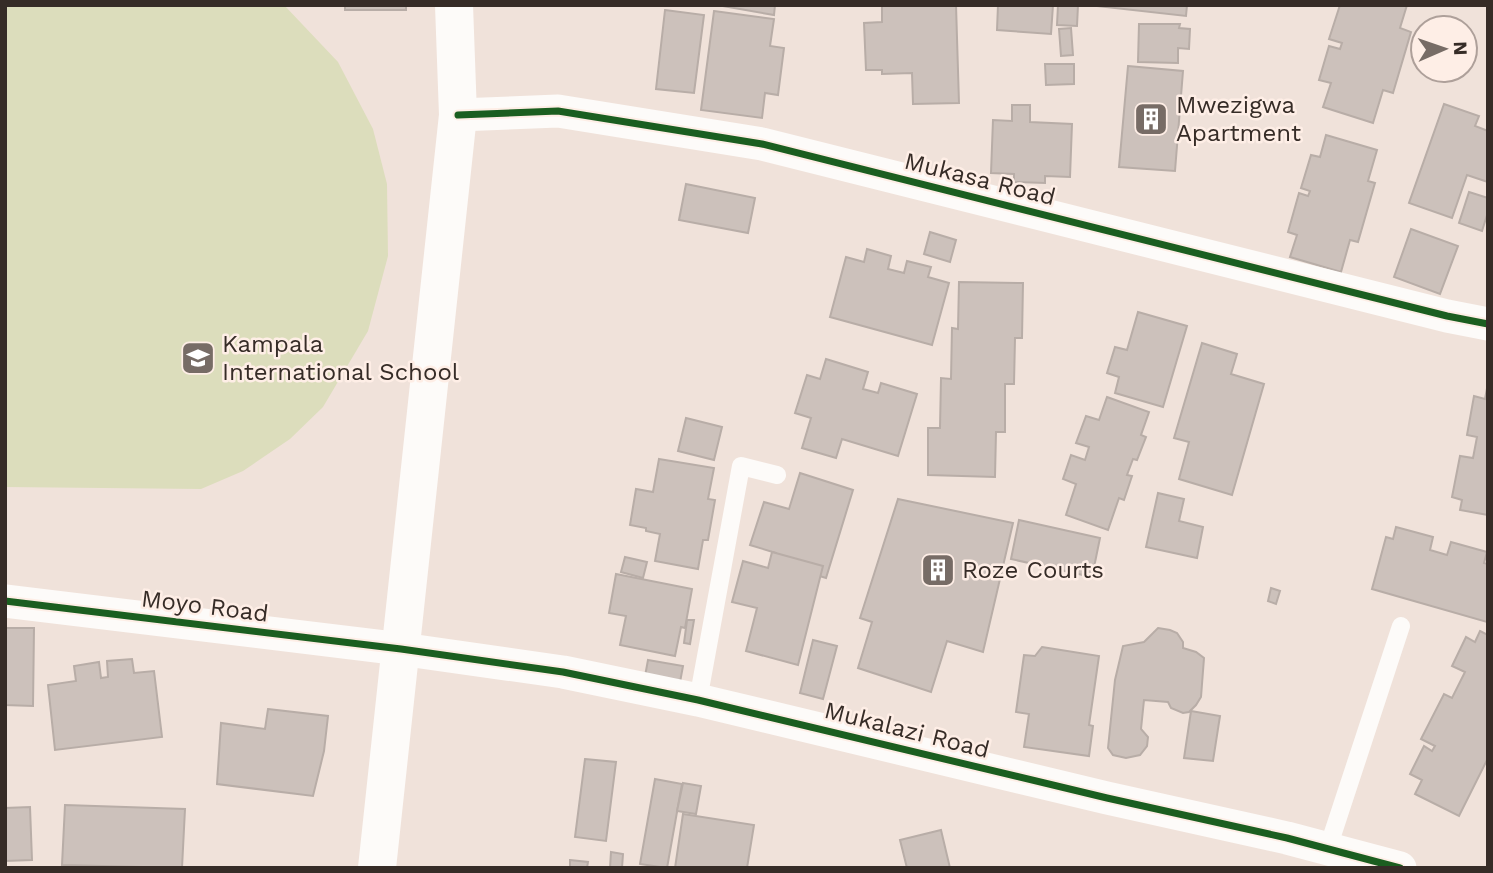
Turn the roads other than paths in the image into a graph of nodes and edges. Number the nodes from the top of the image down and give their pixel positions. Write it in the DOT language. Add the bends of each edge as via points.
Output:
graph roads {
  1 [pos="454,5"];
  2 [pos="458,115"];
  3 [pos="1488,324"];
  4 [pos="777,475"];
  5 [pos="5,601"];
  6 [pos="1401,625"];
  7 [pos="401,649"];
  8 [pos="698,700"];
  9 [pos="1328,848"];
  10 [pos="377,868"];
  11 [pos="1400,868"];
  1 -- 2 [label="main road"];
  2 -- 3 [label="street, Mukasa Road" via="558,111 762,144"];
  2 -- 7 [label="main road"];
  4 -- 8 [label="lane" via="741,466"];
  5 -- 7 [label="street, Moyo Road"];
  6 -- 9 [label="lane"];
  7 -- 8 [label="street, Mukalazi Road" via="563,672"];
  7 -- 10 [label="main road"];
  8 -- 9 [label="street, Mukalazi Road"];
  9 -- 11 [label="street, Mukalazi Road"];
}
